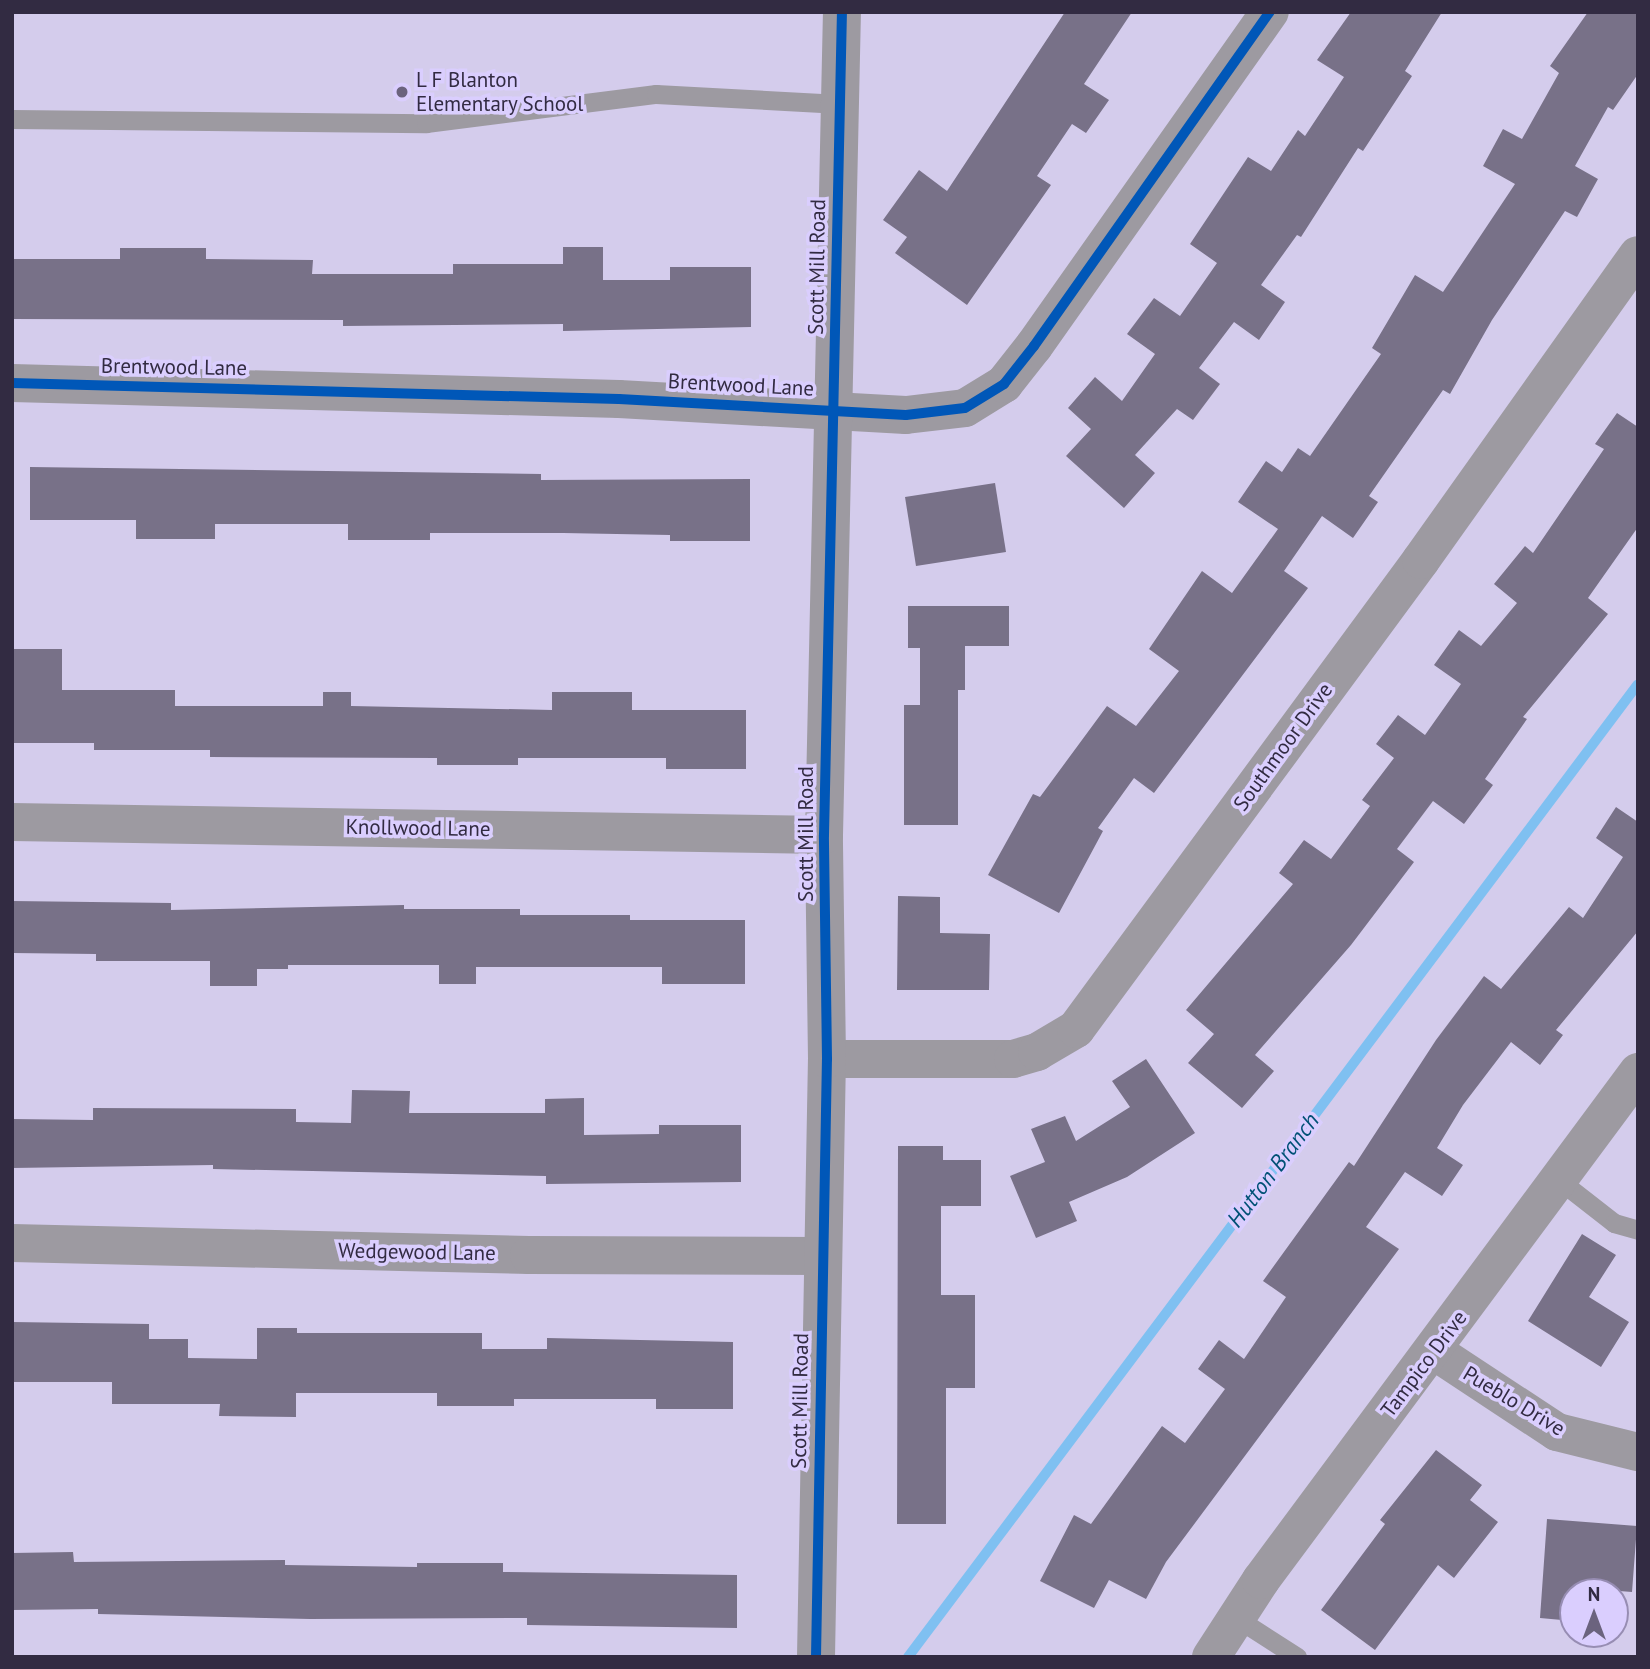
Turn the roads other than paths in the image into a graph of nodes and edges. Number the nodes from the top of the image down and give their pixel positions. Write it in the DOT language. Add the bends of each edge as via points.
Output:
graph roads {
  1 [pos="842,12"];
  2 [pos="1270,12"];
  3 [pos="840,104"];
  4 [pos="12,119"];
  5 [pos="1638,255"];
  6 [pos="12,383"];
  7 [pos="833,408"];
  8 [pos="12,822"];
  9 [pos="824,835"];
  10 [pos="827,1059"];
  11 [pos="1638,1072"];
  12 [pos="1559,1180"];
  13 [pos="1638,1230"];
  14 [pos="12,1242"];
  15 [pos="821,1256"];
  16 [pos="1434,1351"];
  17 [pos="1638,1452"];
  18 [pos="1235,1617"];
  19 [pos="816,1657"];
  20 [pos="1211,1657"];
  21 [pos="1297,1657"];
  1 -- 3 [label="street, Scott Mill Road"];
  2 -- 7 [label="street, Brentwood Lane" via="1004,384 965,408 906,415"];
  3 -- 4 [label="lane" via="656,94 426,123"];
  3 -- 7 [label="street, Scott Mill Road"];
  5 -- 10 [label="street, Southmoor Drive" via="1076,1029 1037,1052 1013,1059"];
  6 -- 7 [label="street, Brentwood Lane"];
  7 -- 9 [label="street, Scott Mill Road"];
  8 -- 9 [label="street, Knollwood Lane"];
  9 -- 10 [label="street, Scott Mill Road"];
  10 -- 15 [label="street, Scott Mill Road"];
  11 -- 12 [label="street, Tampico Drive"];
  12 -- 13 [label="lane" via="1614,1223"];
  12 -- 16 [label="street, Tampico Drive"];
  14 -- 15 [label="street, Wedgewood Lane" via="529,1255"];
  15 -- 19 [label="street, Scott Mill Road"];
  16 -- 17 [label="street, Pueblo Drive" via="1557,1432"];
  16 -- 18 [label="street, Tampico Drive"];
  18 -- 20 [label="street, Tampico Drive"];
  18 -- 21 [label="lane"];
}
